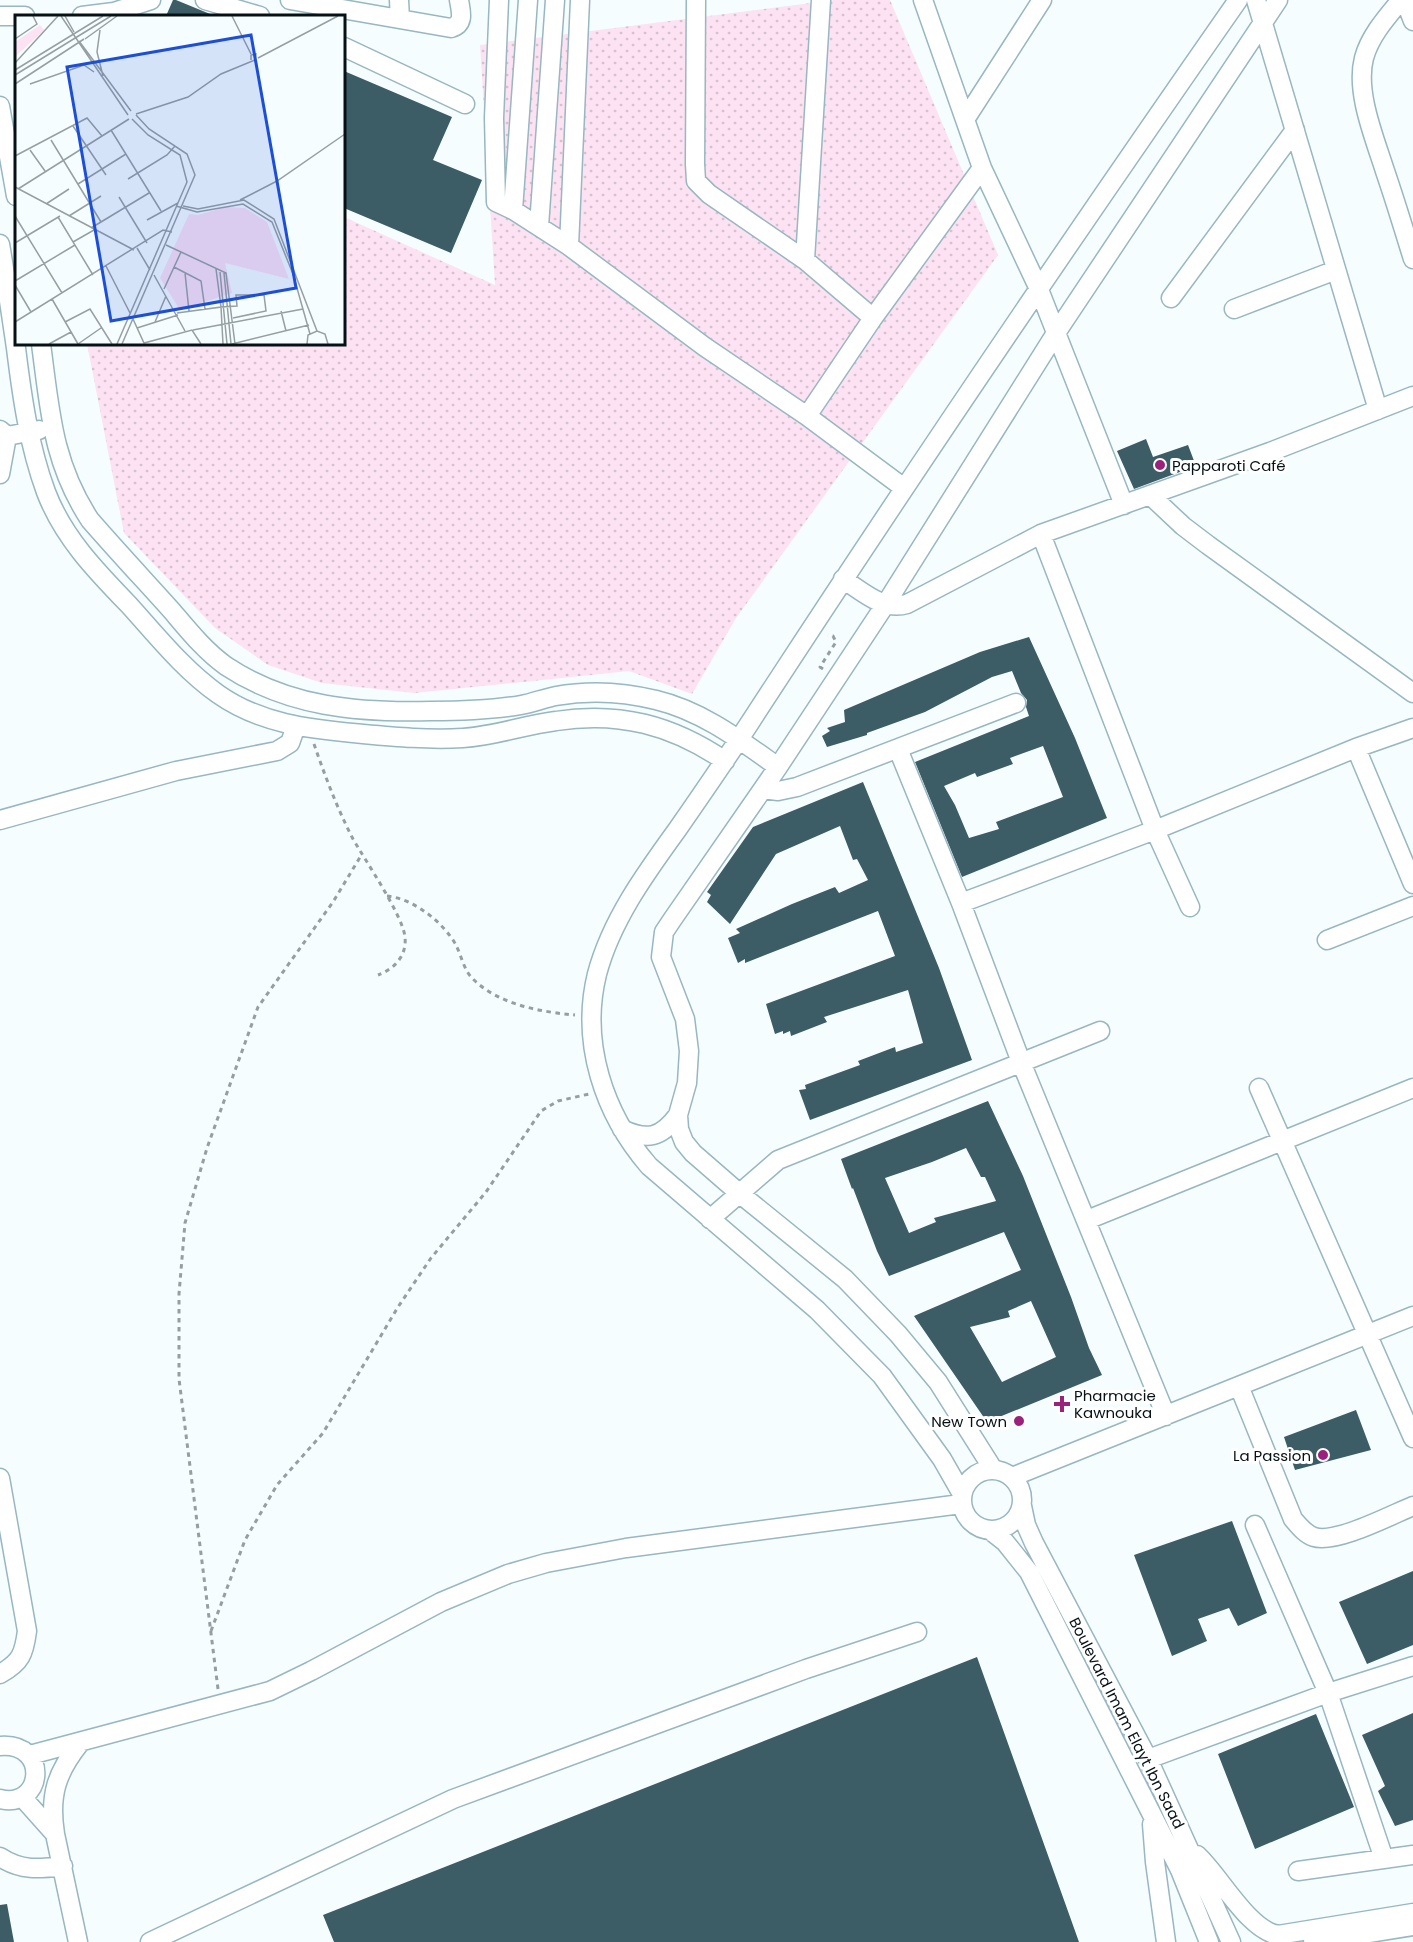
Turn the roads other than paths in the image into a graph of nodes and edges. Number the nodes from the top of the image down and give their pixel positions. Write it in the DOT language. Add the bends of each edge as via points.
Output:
graph roads {
  1 [pos="151,0"];
  2 [pos="205,0"];
  3 [pos="290,0"];
  4 [pos="399,0"];
  5 [pos="459,0"];
  6 [pos="498,0"];
  7 [pos="528,0"];
  8 [pos="555,0"];
  9 [pos="580,0"];
  10 [pos="696,0"];
  11 [pos="821,0"];
  12 [pos="923,0"];
  13 [pos="1042,0"];
  14 [pos="1238,0"];
  15 [pos="1256,0"];
  16 [pos="1278,0"];
  17 [pos="1402,0"];
  18 [pos="327,3"];
  19 [pos="90,15"];
  20 [pos="257,15"];
  21 [pos="400,19"];
  22 [pos="1413,21"];
  23 [pos="1263,23"];
  24 [pos="345,47"];
  25 [pos="465,104"];
  26 [pos="0,106"];
  27 [pos="966,118"];
  28 [pos="1295,130"];
  29 [pos="982,168"];
  30 [pos="15,189"];
  31 [pos="513,210"];
  32 [pos="539,226"];
  33 [pos="0,244"];
  34 [pos="569,246"];
  35 [pos="1413,259"];
  36 [pos="805,260"];
  37 [pos="1336,270"];
  38 [pos="1038,287"];
  39 [pos="1171,298"];
  40 [pos="1234,309"];
  41 [pos="873,318"];
  42 [pos="1056,333"];
  43 [pos="15,342"];
  44 [pos="15,345"];
  45 [pos="41,345"];
  46 [pos="1413,396"];
  47 [pos="1378,410"];
  48 [pos="807,416"];
  49 [pos="52,427"];
  50 [pos="29,433"];
  51 [pos="3,436"];
  52 [pos="0,474"];
  53 [pos="904,488"];
  54 [pos="1150,495"];
  55 [pos="1124,505"];
  56 [pos="1041,534"];
  57 [pos="843,579"];
  58 [pos="885,605"];
  59 [pos="1413,693"];
  60 [pos="1016,703"];
  61 [pos="302,727"];
  62 [pos="1413,728"];
  63 [pos="739,740"];
  64 [pos="1356,748"];
  65 [pos="898,749"];
  66 [pos="725,760"];
  67 [pos="778,767"];
  68 [pos="763,789"];
  69 [pos="0,820"];
  70 [pos="1155,830"];
  71 [pos="1413,884"];
  72 [pos="961,903"];
  73 [pos="1413,906"];
  74 [pos="1190,907"];
  75 [pos="1327,940"];
  76 [pos="1100,1032"];
  77 [pos="1022,1062"];
  78 [pos="1259,1088"];
  79 [pos="1413,1088"];
  80 [pos="678,1115"];
  81 [pos="622,1129"];
  82 [pos="1282,1140"];
  83 [pos="739,1193"];
  84 [pos="710,1219"];
  85 [pos="1087,1220"];
  86 [pos="1413,1316"];
  87 [pos="1368,1334"];
  88 [pos="1239,1386"];
  89 [pos="1166,1416"];
  90 [pos="1413,1438"];
  91 [pos="993,1469"];
  92 [pos="1012,1477"];
  93 [pos="0,1478"];
  94 [pos="961,1499"];
  95 [pos="1022,1506"];
  96 [pos="1413,1506"];
  97 [pos="1255,1525"];
  98 [pos="991,1531"];
  99 [pos="917,1632"];
  100 [pos="1413,1666"];
  101 [pos="0,1674"];
  102 [pos="1328,1693"];
  103 [pos="80,1743"];
  104 [pos="0,1746"];
  105 [pos="30,1755"];
  106 [pos="1148,1759"];
  107 [pos="22,1797"];
  108 [pos="0,1799"];
  109 [pos="1152,1816"];
  110 [pos="55,1834"];
  111 [pos="1190,1848"];
  112 [pos="1413,1855"];
  113 [pos="0,1857"];
  114 [pos="1384,1859"];
  115 [pos="63,1866"];
  116 [pos="1298,1871"];
  117 [pos="1413,1913"];
  118 [pos="1413,1926"];
  119 [pos="78,1942"];
  120 [pos="150,1942"];
  121 [pos="1166,1942"];
  122 [pos="1209,1942"];
  123 [pos="1231,1942"];
  124 [pos="1313,1942"];
  1 -- 19 [label="street"];
  2 -- 20 [label="street"];
  3 -- 18 [label="street"];
  4 -- 21 [label="street"];
  5 -- 21 [label="street" via="461,19 455,27"];
  6 -- 31 [label="street" via="495,190 496,202"];
  7 -- 31 [label="street"];
  8 -- 32 [label="street"];
  9 -- 34 [label="street"];
  10 -- 36 [label="street" via="696,181"];
  11 -- 36 [label="street"];
  12 -- 27 [label="street"];
  13 -- 27 [label="street"];
  14 -- 38 [label="street"];
  15 -- 23 [label="street"];
  16 -- 23 [label="street"];
  17 -- 22 [label="street"];
  17 -- 35 [label="street" via="1371,40 1361,74 1367,113"];
  18 -- 21 [label="street"];
  23 -- 28 [label="street"];
  23 -- 42 [label="street"];
  24 -- 25 [label="street"];
  26 -- 30 [label="street"];
  27 -- 29 [label="street"];
  28 -- 37 [label="street"];
  28 -- 39 [label="street"];
  29 -- 38 [label="street"];
  29 -- 41 [label="street"];
  31 -- 32 [label="street"];
  32 -- 34 [label="street"];
  33 -- 43 [label="street"];
  34 -- 48 [label="street" via="705,348"];
  36 -- 41 [label="street"];
  37 -- 40 [label="street"];
  37 -- 47 [label="street"];
  38 -- 42 [label="street"];
  38 -- 53 [label="street"];
  41 -- 48 [label="street"];
  42 -- 55 [label="street"];
  42 -- 58 [label="street"];
  44 -- 50 [label="street"];
  45 -- 49 [label="street"];
  46 -- 47 [label="street"];
  47 -- 54 [label="street"];
  48 -- 53 [label="street"];
  49 -- 50 [label="street"];
  49 -- 63 [label="street" via="64,471 90,520 210,653 261,686 311,703 364,711 453,711 521,705 557,696 611,693 655,700 693,712"];
  50 -- 51 [label="street"];
  50 -- 61 [label="street" via="51,506 72,541 100,575 204,684 254,714"];
  51 -- 52 [label="street"];
  53 -- 57 [label="street"];
  54 -- 55 [label="street"];
  54 -- 59 [label="street" via="1208,545"];
  55 -- 56 [label="street"];
  56 -- 58 [label="street" via="920,598 897,607"];
  56 -- 70 [label="street"];
  57 -- 58 [label="street"];
  57 -- 63 [label="street"];
  58 -- 67 [label="street"];
  60 -- 65 [label="street"];
  61 -- 66 [label="street" via="439,739 490,735 573,718 618,719 677,733"];
  61 -- 69 [label="street" via="277,752 176,771"];
  62 -- 64 [label="street"];
  63 -- 66 [label="street"];
  63 -- 67 [label="street"];
  64 -- 70 [label="street"];
  64 -- 71 [label="street"];
  65 -- 68 [label="street" via="797,787"];
  65 -- 72 [label="street"];
  66 -- 81 [label="street" via="627,903 597,975 593,1045 604,1090"];
  67 -- 68 [label="street"];
  68 -- 80 [label="street" via="664,932 661,957 685,1018 689,1051 687,1083"];
  70 -- 72 [label="street"];
  70 -- 74 [label="street"];
  72 -- 77 [label="street"];
  73 -- 75 [label="street"];
  76 -- 77 [label="street"];
  77 -- 83 [label="street" via="794,1152 778,1160"];
  77 -- 85 [label="street"];
  78 -- 82 [label="street"];
  79 -- 82 [label="street"];
  80 -- 81 [label="street" via="668,1128 653,1136 637,1136"];
  80 -- 83 [label="street" via="684,1142"];
  81 -- 84 [label="street" via="649,1166"];
  82 -- 85 [label="street"];
  82 -- 87 [label="street"];
  83 -- 84 [label="street"];
  83 -- 91 [label="street" via="845,1279 898,1334 938,1382"];
  84 -- 94 [label="street" via="818,1310 882,1376 938,1453"];
  85 -- 89 [label="street"];
  86 -- 87 [label="street"];
  87 -- 88 [label="street"];
  87 -- 90 [label="street"];
  88 -- 89 [label="street"];
  88 -- 96 [label="street" via="1293,1519 1306,1533 1327,1539"];
  89 -- 92 [label="street"];
  91 -- 92 [label="street"];
  91 -- 94 [label="street" via="972,1476"];
  92 -- 95 [label="street" via="1019,1486"];
  93 -- 101 [label="street" via="27,1631 24,1653 12,1668"];
  94 -- 98 [label="street" via="971,1523"];
  94 -- 103 [label="street" via="546,1563 441,1602 270,1691"];
  95 -- 98 [label="street" via="1011,1524"];
  95 -- 106 [label="street, Boulevard Imam Elayt Ibn Saad" via="1034,1543"];
  97 -- 102 [label="street"];
  98 -- 109 [label="street, Boulevard Imam Elayt Ibn Saad" via="1029,1572"];
  99 -- 120 [label="street" via="453,1799"];
  100 -- 102 [label="street"];
  102 -- 106 [label="street"];
  102 -- 114 [label="street"];
  103 -- 105 [label="street"];
  103 -- 110 [label="street" via="59,1775 53,1794"];
  104 -- 105 [label="street" via="17,1746"];
  105 -- 107 [label="street" via="35,1781"];
  106 -- 111 [label="street, Boulevard Imam Elayt Ibn Saad"];
  107 -- 108 [label="street"];
  107 -- 110 [label="street"];
  109 -- 121 [label="street"];
  109 -- 122 [label="street, Boulevard Imam Elayt Ibn Saad" via="1180,1870"];
  110 -- 115 [label="street"];
  111 -- 117 [label="street" via="1234,1900 1269,1933 1278,1935"];
  111 -- 123 [label="street, Boulevard Imam Elayt Ibn Saad"];
  112 -- 114 [label="street"];
  113 -- 115 [label="street" via="17,1867"];
  114 -- 116 [label="street"];
  115 -- 119 [label="street"];
  118 -- 124 [label="street"];
}
